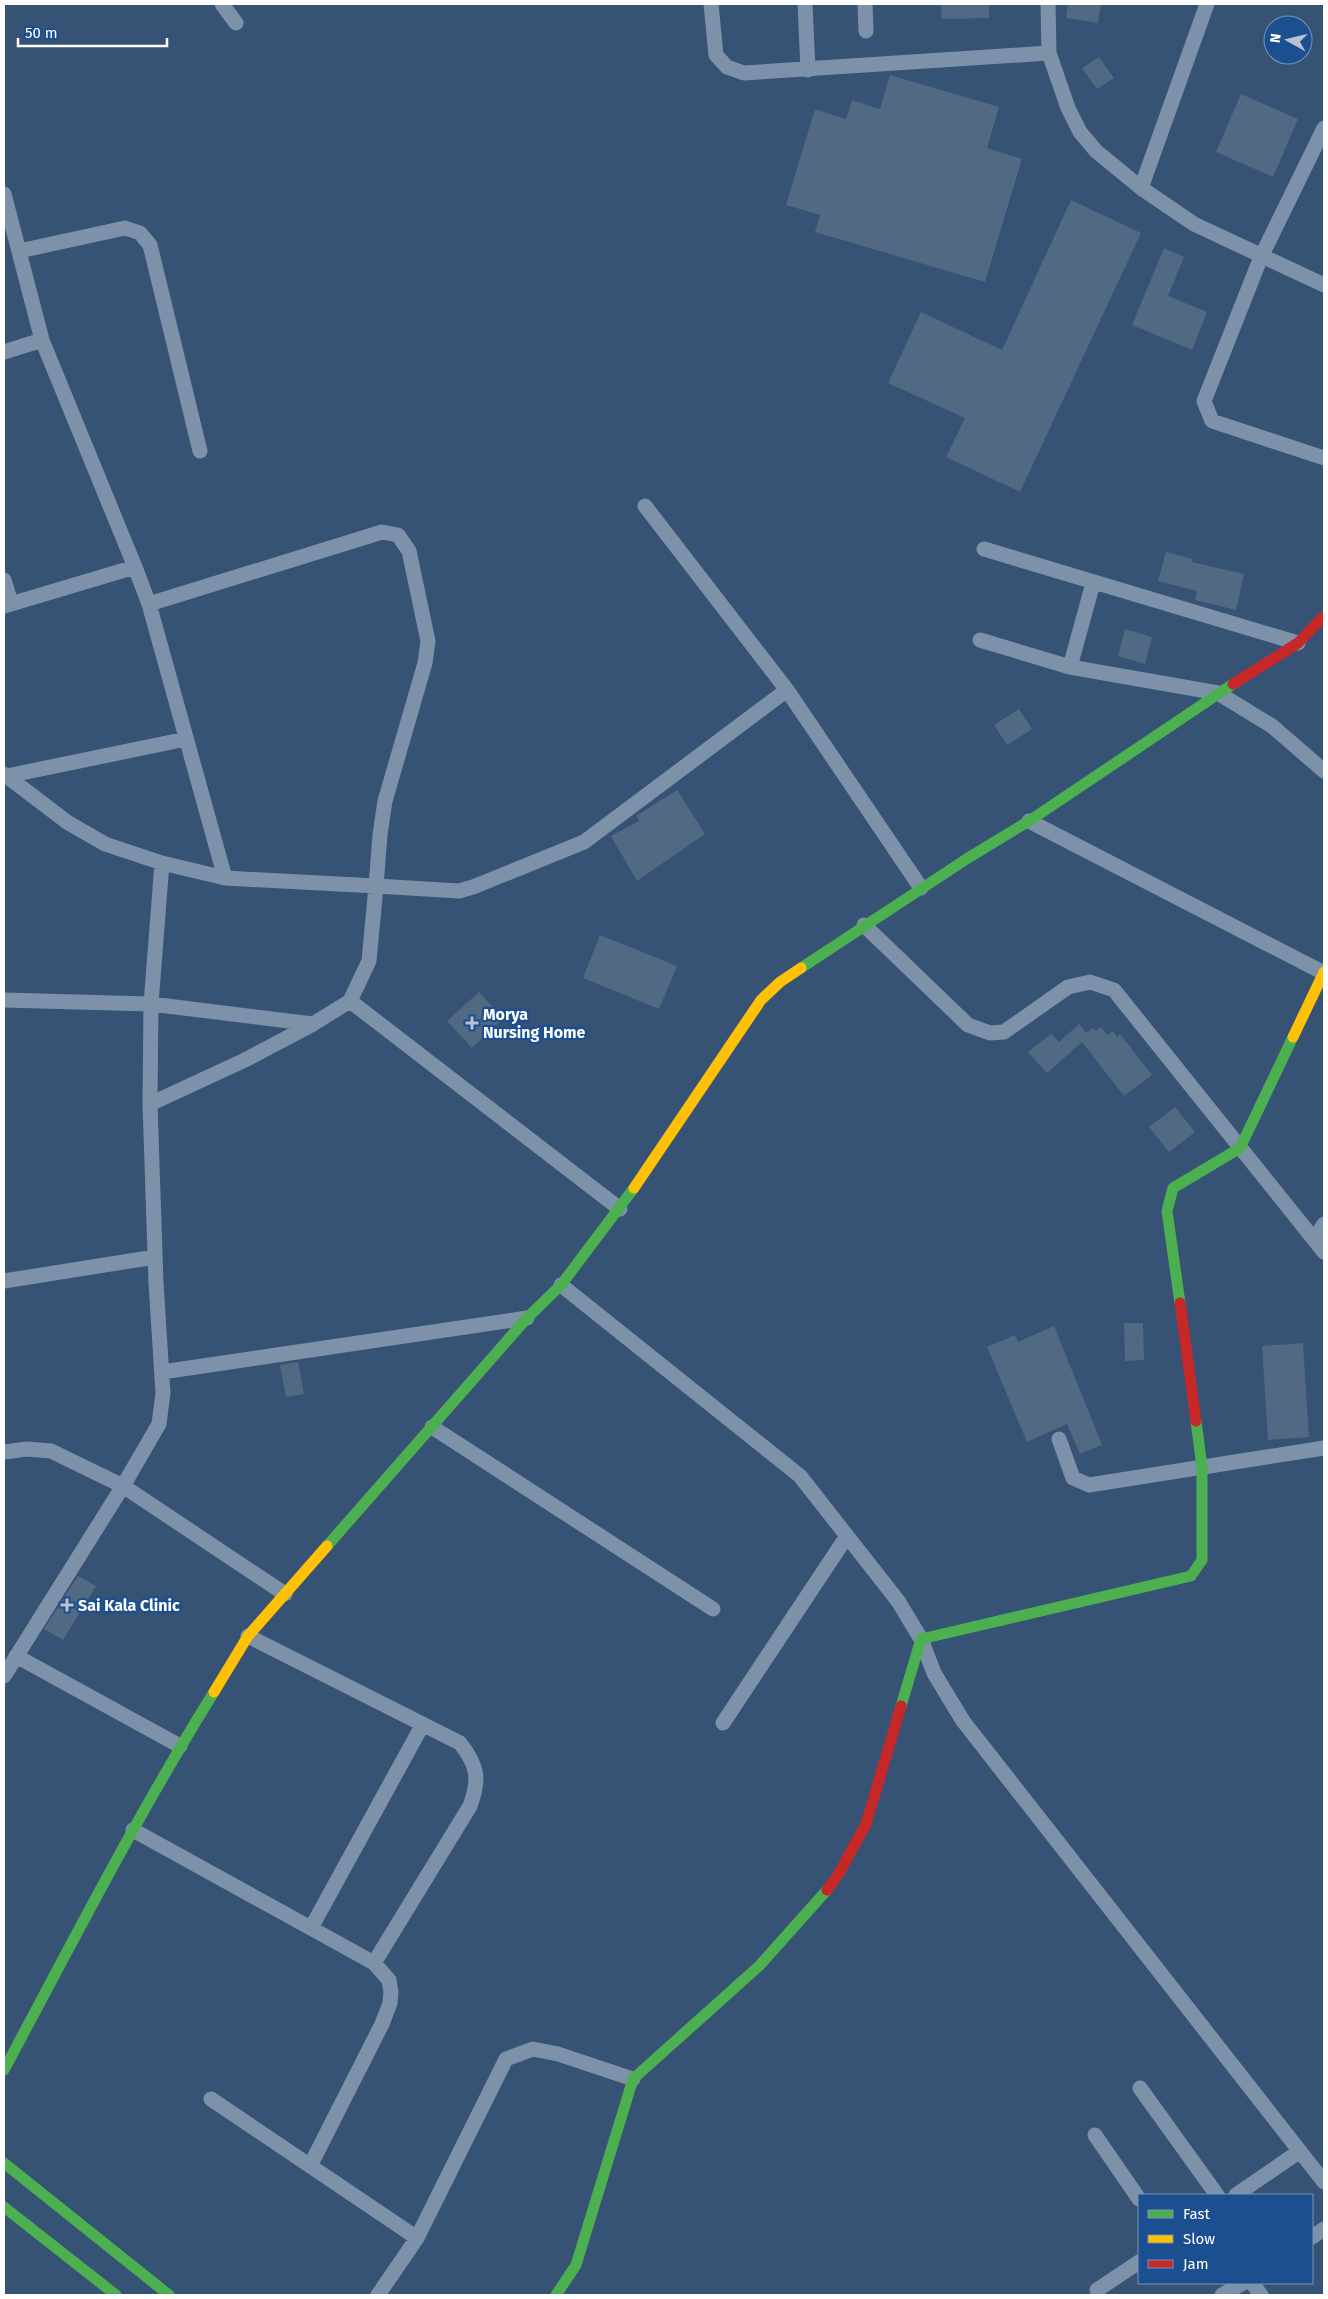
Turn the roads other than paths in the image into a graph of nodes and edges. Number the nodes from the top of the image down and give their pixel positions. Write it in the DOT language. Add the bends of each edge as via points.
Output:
graph roads {
  1 [pos="222,4"];
  2 [pos="711,4"];
  3 [pos="805,4"];
  4 [pos="865,4"];
  5 [pos="1048,4"];
  6 [pos="1207,4"];
  7 [pos="236,22"];
  8 [pos="866,30"];
  9 [pos="1049,53"];
  10 [pos="808,70"];
  11 [pos="1324,128"];
  12 [pos="1141,188"];
  13 [pos="4,194"];
  14 [pos="19,251"];
  15 [pos="1261,257"];
  16 [pos="1324,285"];
  17 [pos="42,340"];
  18 [pos="4,352"];
  19 [pos="200,451"];
  20 [pos="1324,458"];
  21 [pos="645,506"];
  22 [pos="984,549"];
  23 [pos="135,568"];
  24 [pos="4,580"];
  25 [pos="1093,583"];
  26 [pos="8,604"];
  27 [pos="149,604"];
  28 [pos="1324,616"];
  29 [pos="980,640"];
  30 [pos="1298,644"];
  31 [pos="1070,667"];
  32 [pos="787,690"];
  33 [pos="1218,693"];
  34 [pos="186,739"];
  35 [pos="1324,771"];
  36 [pos="6,775"];
  37 [pos="1029,821"];
  38 [pos="162,863"];
  39 [pos="225,878"];
  40 [pos="376,886"];
  41 [pos="921,888"];
  42 [pos="864,925"];
  43 [pos="1324,972"];
  44 [pos="4,1000"];
  45 [pos="350,1001"];
  46 [pos="152,1004"];
  47 [pos="313,1024"];
  48 [pos="150,1104"];
  49 [pos="1240,1148"];
  50 [pos="620,1209"];
  51 [pos="1324,1224"];
  52 [pos="1314,1240"];
  53 [pos="1324,1252"];
  54 [pos="154,1257"];
  55 [pos="4,1280"];
  56 [pos="561,1285"];
  57 [pos="527,1318"];
  58 [pos="162,1372"];
  59 [pos="432,1426"];
  60 [pos="1059,1439"];
  61 [pos="1324,1448"];
  62 [pos="4,1452"];
  63 [pos="1202,1467"];
  64 [pos="123,1486"];
  65 [pos="847,1536"];
  66 [pos="286,1594"];
  67 [pos="713,1609"];
  68 [pos="248,1636"];
  69 [pos="921,1638"];
  70 [pos="16,1656"];
  71 [pos="4,1676"];
  72 [pos="723,1723"];
  73 [pos="423,1724"];
  74 [pos="180,1746"];
  75 [pos="475,1770"];
  76 [pos="488,1777"];
  77 [pos="133,1830"];
  78 [pos="311,1928"];
  79 [pos="374,1963"];
  80 [pos="4,2070"];
  81 [pos="633,2079"];
  82 [pos="1140,2088"];
  83 [pos="210,2098"];
  84 [pos="1095,2135"];
  85 [pos="1300,2151"];
  86 [pos="4,2164"];
  87 [pos="310,2166"];
  88 [pos="1324,2182"];
  89 [pos="1216,2194"];
  90 [pos="1237,2194"];
  91 [pos="1138,2198"];
  92 [pos="4,2207"];
  93 [pos="1324,2228"];
  94 [pos="1313,2236"];
  95 [pos="417,2238"];
  96 [pos="1138,2263"];
  97 [pos="1241,2284"];
  98 [pos="1253,2284"];
  99 [pos="1097,2290"];
  100 [pos="116,2295"];
  101 [pos="169,2295"];
  102 [pos="378,2295"];
  103 [pos="556,2295"];
  104 [pos="1222,2295"];
  105 [pos="1261,2295"];
  1 -- 7 [label="street"];
  2 -- 10 [label="street" via="716,55 727,67 744,73"];
  3 -- 10 [label="street"];
  4 -- 8 [label="street"];
  5 -- 9 [label="street"];
  6 -- 12 [label="street"];
  9 -- 10 [label="street"];
  9 -- 12 [label="street" via="1080,132 1096,151"];
  11 -- 15 [label="street"];
  12 -- 15 [label="street" via="1194,224"];
  13 -- 14 [label="street"];
  14 -- 17 [label="street"];
  14 -- 19 [label="street" via="125,228 140,232 150,244"];
  15 -- 16 [label="street"];
  15 -- 20 [label="street" via="1204,401 1212,421"];
  17 -- 18 [label="street"];
  17 -- 23 [label="street"];
  21 -- 32 [label="street"];
  22 -- 25 [label="street"];
  23 -- 26 [label="street"];
  23 -- 27 [label="street"];
  24 -- 26 [label="street"];
  25 -- 30 [label="street"];
  25 -- 31 [label="street"];
  27 -- 34 [label="street"];
  27 -- 40 [label="street" via="382,532 398,535 409,551 428,641 425,663 385,802"];
  28 -- 30 [label="main road"];
  29 -- 31 [label="street"];
  30 -- 33 [label="main road"];
  31 -- 33 [label="street"];
  32 -- 40 [label="street" via="584,842 459,891"];
  32 -- 41 [label="street"];
  33 -- 35 [label="street" via="1272,726"];
  33 -- 37 [label="main road"];
  34 -- 36 [label="street"];
  34 -- 39 [label="street"];
  36 -- 38 [label="street" via="67,822 105,844"];
  37 -- 41 [label="main road"];
  37 -- 43 [label="street"];
  38 -- 39 [label="street"];
  38 -- 46 [label="street"];
  39 -- 40 [label="street"];
  40 -- 45 [label="street" via="369,961"];
  41 -- 42 [label="main road"];
  42 -- 49 [label="street" via="968,1025 990,1033 1004,1032 1068,987 1090,982 1114,990"];
  42 -- 50 [label="main road" via="780,982 761,1000"];
  43 -- 49 [label="main road"];
  44 -- 46 [label="street"];
  45 -- 47 [label="street"];
  45 -- 50 [label="street"];
  46 -- 47 [label="street"];
  46 -- 48 [label="street"];
  47 -- 48 [label="street"];
  48 -- 54 [label="street"];
  49 -- 52 [label="street"];
  49 -- 63 [label="main road" via="1173,1188 1166,1211"];
  50 -- 56 [label="main road"];
  51 -- 52 [label="street"];
  52 -- 53 [label="street"];
  54 -- 55 [label="street"];
  54 -- 58 [label="street"];
  56 -- 57 [label="main road"];
  56 -- 65 [label="street" via="800,1476"];
  57 -- 58 [label="street"];
  57 -- 59 [label="main road"];
  58 -- 64 [label="street" via="159,1424"];
  59 -- 66 [label="main road"];
  59 -- 67 [label="street"];
  60 -- 63 [label="street" via="1074,1478 1090,1485"];
  61 -- 63 [label="street"];
  62 -- 64 [label="street" via="27,1449 52,1451"];
  63 -- 69 [label="main road" via="1202,1560 1191,1576"];
  64 -- 66 [label="street"];
  64 -- 70 [label="street"];
  65 -- 69 [label="street" via="898,1601"];
  65 -- 72 [label="street"];
  66 -- 68 [label="main road"];
  68 -- 73 [label="street"];
  68 -- 74 [label="main road"];
  69 -- 81 [label="main road" via="866,1824 838,1875 759,1966"];
  69 -- 85 [label="street" via="934,1674 963,1721"];
  70 -- 71 [label="street"];
  70 -- 74 [label="street"];
  73 -- 75 [label="street" via="460,1743"];
  73 -- 78 [label="street"];
  74 -- 77 [label="main road"];
  75 -- 76 [label="street"];
  75 -- 79 [label="street" via="477,1786 470,1806"];
  77 -- 78 [label="street"];
  77 -- 80 [label="main road"];
  78 -- 79 [label="street"];
  79 -- 87 [label="street" via="388,1980 392,1992 390,2004"];
  81 -- 95 [label="street" via="533,2049 506,2059"];
  81 -- 103 [label="main road" via="576,2265"];
  82 -- 89 [label="street"];
  83 -- 87 [label="street"];
  84 -- 91 [label="street"];
  85 -- 88 [label="street"];
  85 -- 90 [label="street"];
  86 -- 101 [label="main road"];
  87 -- 95 [label="street"];
  92 -- 100 [label="main road"];
  93 -- 94 [label="street"];
  95 -- 102 [label="street"];
  96 -- 99 [label="street"];
  97 -- 104 [label="street"];
  98 -- 105 [label="street"];
}
